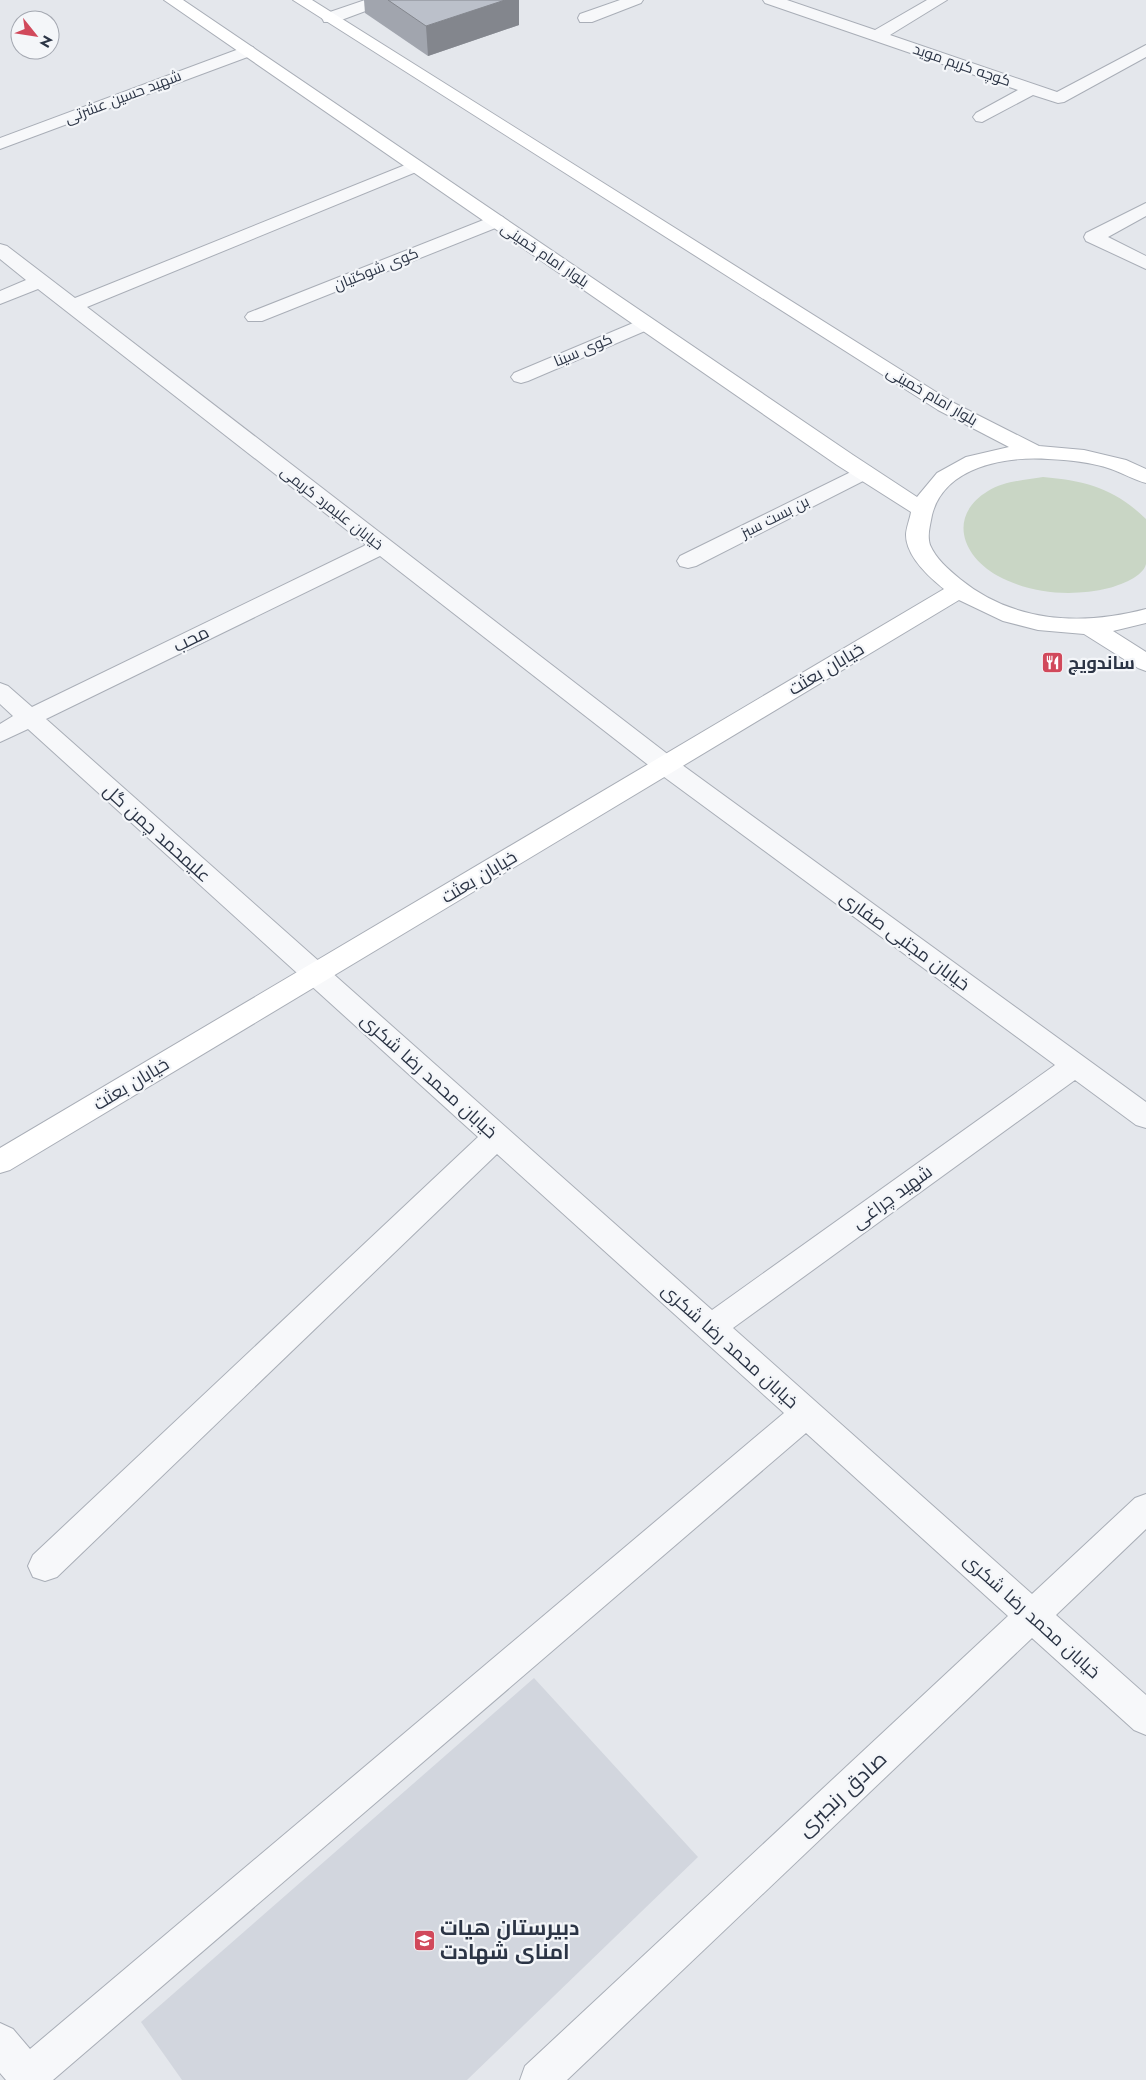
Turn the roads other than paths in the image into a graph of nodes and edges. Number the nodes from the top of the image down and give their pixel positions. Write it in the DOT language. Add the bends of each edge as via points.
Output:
graph roads {
  1 [pos="172,0"];
  2 [pos="301,0"];
  3 [pos="380,0"];
  4 [pos="635,0"];
  5 [pos="771,0"];
  6 [pos="938,0"];
  7 [pos="330,18"];
  8 [pos="586,18"];
  9 [pos="876,36"];
  10 [pos="247,50"];
  11 [pos="1146,50"];
  12 [pos="1032,89"];
  13 [pos="982,118"];
  14 [pos="0,144"];
  15 [pos="415,166"];
  16 [pos="1146,210"];
  17 [pos="496,221"];
  18 [pos="0,250"];
  19 [pos="1146,263"];
  20 [pos="40,281"];
  21 [pos="0,298"];
  22 [pos="73,306"];
  23 [pos="256,317"];
  24 [pos="645,324"];
  25 [pos="521,376"];
  26 [pos="1032,451"];
  27 [pos="1143,469"];
  28 [pos="863,472"];
  29 [pos="920,508"];
  30 [pos="382,546"];
  31 [pos="688,561"];
  32 [pos="957,591"];
  33 [pos="1146,616"];
  34 [pos="1089,627"];
  35 [pos="1146,663"];
  36 [pos="0,691"];
  37 [pos="29,718"];
  38 [pos="0,734"];
  39 [pos="664,765"];
  40 [pos="315,974"];
  41 [pos="1075,1065"];
  42 [pos="1146,1117"];
  43 [pos="496,1137"];
  44 [pos="0,1162"];
  45 [pos="710,1328"];
  46 [pos="806,1414"];
  47 [pos="1146,1508"];
  48 [pos="44,1566"];
  49 [pos="1031,1615"];
  50 [pos="1146,1718"];
  51 [pos="0,2042"];
  52 [pos="28,2078"];
  53 [pos="539,2080"];
  1 -- 10 [label="main road, بلوار امام خمینی"];
  2 -- 7 [label="main road, بلوار امام خمینی"];
  3 -- 7 [label="street"];
  4 -- 8 [label="street"];
  5 -- 9 [label="street, کوچه کریم موید"];
  6 -- 9 [label="street"];
  7 -- 26 [label="main road, بلوار امام خمینی" via="945,406"];
  9 -- 12 [label="street, کوچه کریم موید"];
  10 -- 14 [label="street, شهید حسین عشرتی"];
  10 -- 15 [label="main road, بلوار امام خمینی"];
  11 -- 12 [label="street, کوچه کریم موید" via="1058,98"];
  12 -- 13 [label="street"];
  15 -- 17 [label="main road, بلوار امام خمینی"];
  15 -- 22 [label="street"];
  16 -- 19 [label="street" via="1093,237"];
  17 -- 23 [label="street, کوی شوکتیان"];
  17 -- 24 [label="main road, بلوار امام خمینی"];
  18 -- 20 [label="street, خیابان علیمرد کریمی"];
  20 -- 21 [label="street"];
  20 -- 22 [label="street, خیابان علیمرد کریمی"];
  22 -- 30 [label="street, خیابان علیمرد کریمی"];
  24 -- 25 [label="street, کوی سینا"];
  24 -- 28 [label="main road, بلوار امام خمینی"];
  26 -- 27 [label="main road" via="1075,453"];
  26 -- 29 [label="main road" via="994,456 960,468 935,486"];
  28 -- 29 [label="main road, بلوار امام خمینی"];
  28 -- 31 [label="street, بن بست سبز"];
  29 -- 32 [label="main road" via="917,536 930,565"];
  30 -- 37 [label="street, محب"];
  30 -- 39 [label="street, خیابان علیمرد کریمی"];
  32 -- 34 [label="main road" via="996,610 1041,624"];
  32 -- 39 [label="main road, خیابان بعثت"];
  33 -- 34 [label="main road"];
  34 -- 35 [label="main road"];
  36 -- 37 [label="street, علیمحمد چمن گل"];
  37 -- 38 [label="street, محب"];
  37 -- 40 [label="street, علیمحمد چمن گل"];
  39 -- 40 [label="main road, خیابان بعثت"];
  39 -- 41 [label="street, خیابان مجتبی صفاری"];
  40 -- 43 [label="street, خیابان محمد رضا شکری"];
  40 -- 44 [label="main road, خیابان بعثت"];
  41 -- 42 [label="street, خیابان مجتبی صفاری"];
  41 -- 45 [label="street, شهید چراغی"];
  43 -- 45 [label="street, خیابان محمد رضا شکری"];
  43 -- 48 [label="street"];
  45 -- 46 [label="street, خیابان محمد رضا شکری"];
  46 -- 49 [label="street, خیابان محمد رضا شکری"];
  46 -- 52 [label="street"];
  47 -- 49 [label="street, صادق رنجبری"];
  49 -- 50 [label="street, خیابان محمد رضا شکری"];
  49 -- 53 [label="street, صادق رنجبری"];
  51 -- 52 [label="street"];
}
